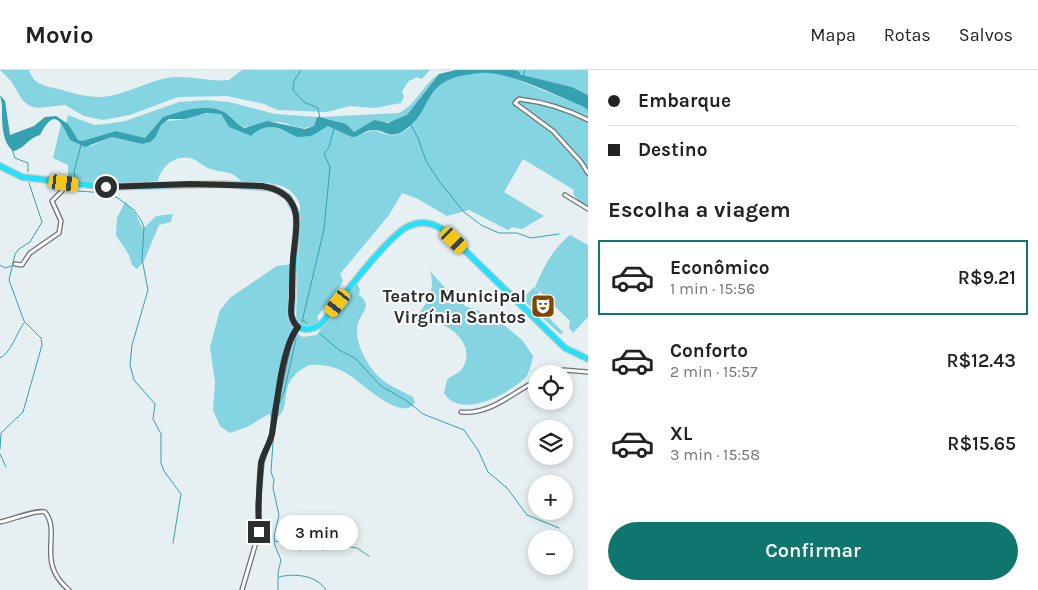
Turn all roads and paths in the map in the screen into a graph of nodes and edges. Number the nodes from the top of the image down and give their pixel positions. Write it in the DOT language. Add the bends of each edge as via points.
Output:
graph roads {
  1 [pos="588,120"];
  2 [pos="0,166"];
  3 [pos="588,173"];
  4 [pos="64,183"];
  5 [pos="565,195"];
  6 [pos="588,209"];
  7 [pos="15,264"];
  8 [pos="298,327"];
  9 [pos="588,359"];
  10 [pos="573,371"];
  11 [pos="588,372"];
  12 [pos="528,386"];
  13 [pos="461,412"];
  14 [pos="0,522"];
  15 [pos="69,590"];
  16 [pos="242,590"];
  1 -- 3 [label="street" via="570,111 529,101 519,99 515,103 553,131"];
  2 -- 4 [label="highway" via="22,177"];
  4 -- 7 [label="street" via="52,201 61,221 59,233 30,253 22,265"];
  4 -- 8 [label="highway" via="115,187 224,184 262,186 280,191 293,204 298,221 291,315"];
  5 -- 6 [label="street"];
  8 -- 9 [label="highway" via="310,329 318,326 392,238 408,226 422,223 446,231 566,348"];
  8 -- 16 [label="street" via="291,338 272,434 262,462 259,532"];
  10 -- 11 [label="street"];
  12 -- 13 [label="street" via="490,407 473,413"];
  14 -- 15 [label="street" via="22,518 36,510 44,512 49,522 50,564 58,581"];
}
